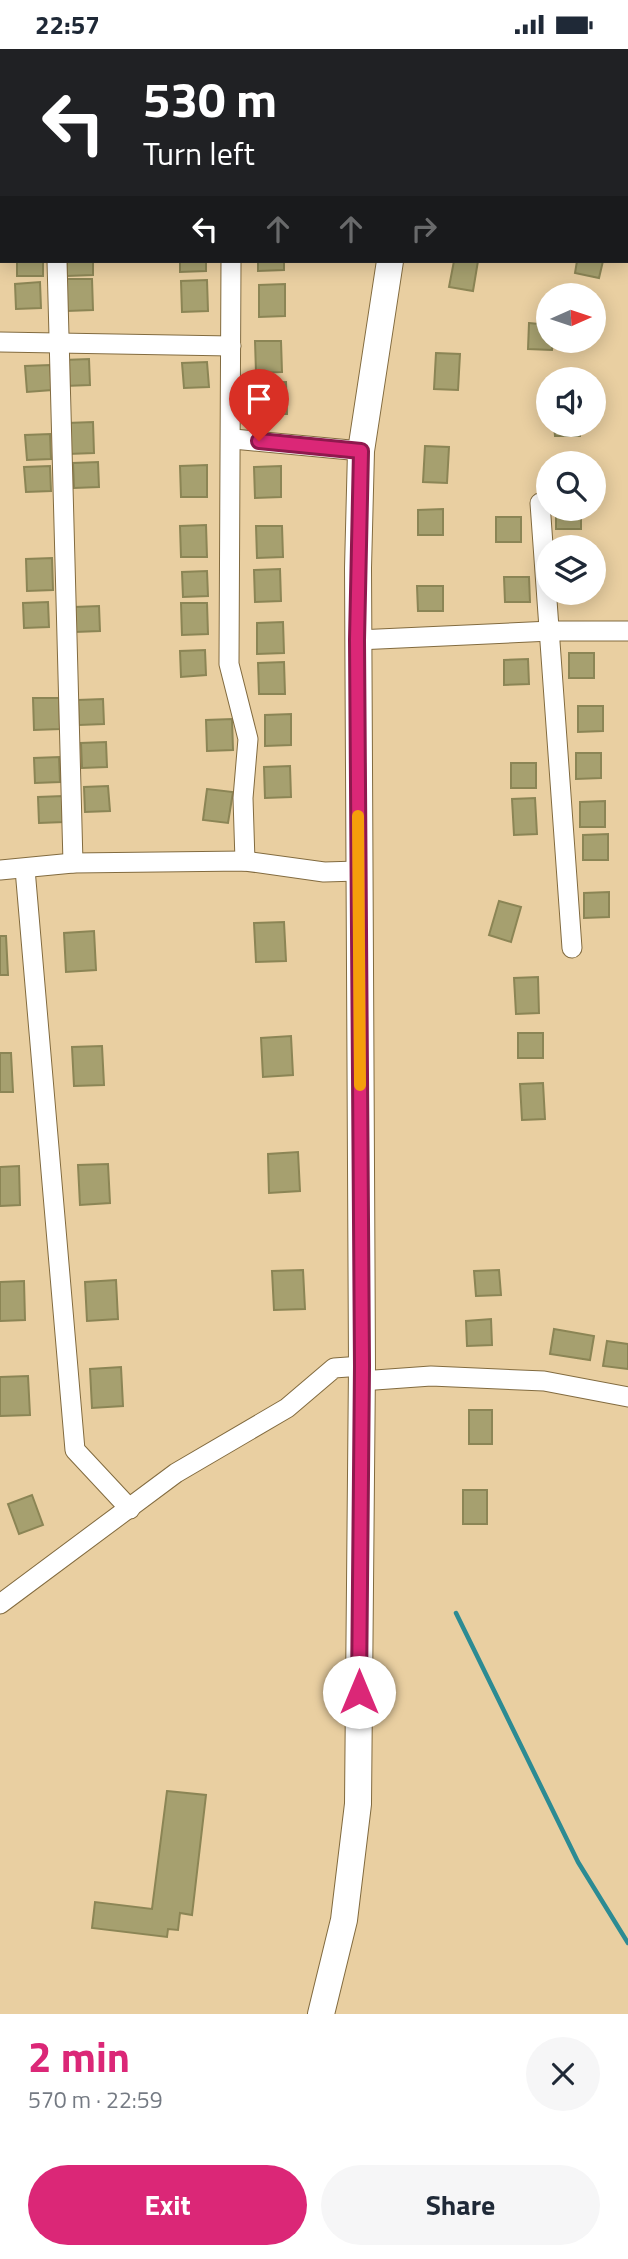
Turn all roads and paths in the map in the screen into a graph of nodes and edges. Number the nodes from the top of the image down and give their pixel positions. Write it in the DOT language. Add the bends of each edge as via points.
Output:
graph roads {
  1 [pos="57,263"];
  2 [pos="231,263"];
  3 [pos="390,263"];
  4 [pos="59,341"];
  5 [pos="0,342"];
  6 [pos="231,346"];
  7 [pos="233,439"];
  8 [pos="361,451"];
  9 [pos="542,521"];
  10 [pos="551,631"];
  11 [pos="628,631"];
  12 [pos="357,640"];
  13 [pos="245,860"];
  14 [pos="74,863"];
  15 [pos="25,869"];
  16 [pos="0,870"];
  17 [pos="358,871"];
  18 [pos="572,948"];
  19 [pos="362,1374"];
  20 [pos="628,1397"];
  21 [pos="130,1509"];
  22 [pos="0,1604"];
  23 [pos="321,2014"];
  1 -- 4 [label="street"];
  2 -- 6 [label="street"];
  3 -- 8 [label="main road"];
  4 -- 5 [label="street"];
  4 -- 6 [label="street"];
  4 -- 14 [label="street"];
  6 -- 7 [label="street"];
  7 -- 8 [label="street"];
  7 -- 13 [label="street" via="229,664 248,739 243,798"];
  8 -- 12 [label="main road"];
  9 -- 10 [label="street"];
  10 -- 11 [label="street"];
  10 -- 12 [label="street"];
  10 -- 18 [label="street"];
  12 -- 17 [label="main road"];
  13 -- 14 [label="street"];
  13 -- 17 [label="street" via="324,872"];
  14 -- 15 [label="street"];
  15 -- 16 [label="street"];
  15 -- 21 [label="street" via="75,1450"];
  17 -- 19 [label="main road"];
  19 -- 20 [label="street" via="544,1381"];
  19 -- 21 [label="street" via="334,1368 287,1408 176,1473"];
  19 -- 23 [label="main road" via="358,1804 344,1920"];
  21 -- 22 [label="street"];
}
